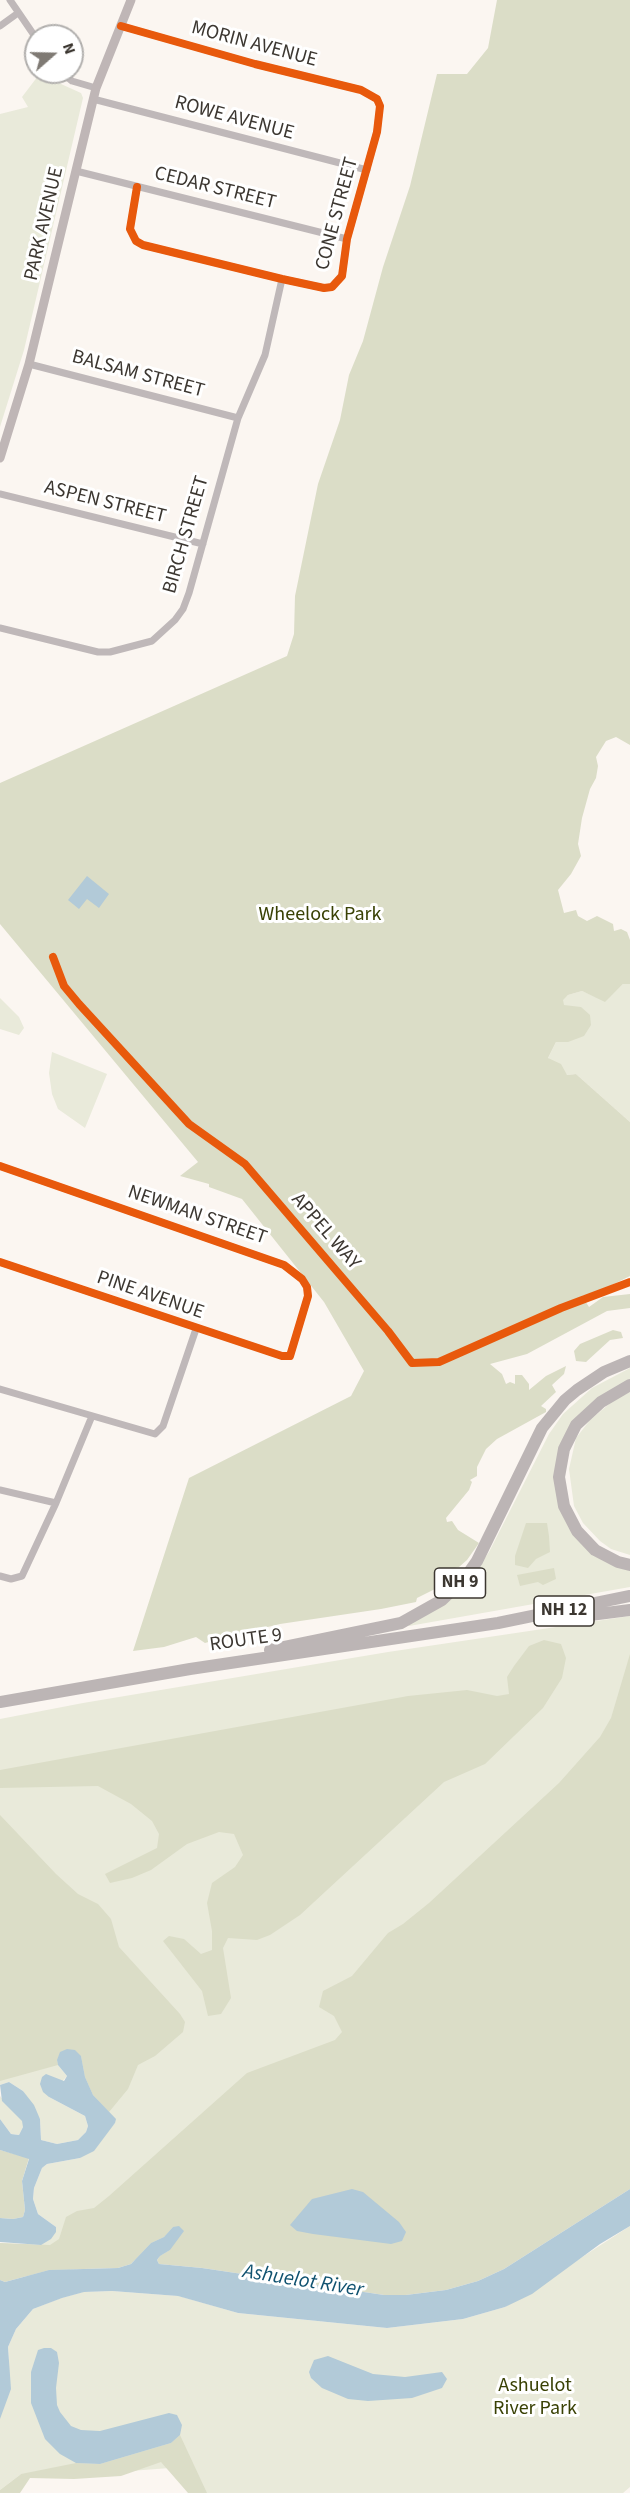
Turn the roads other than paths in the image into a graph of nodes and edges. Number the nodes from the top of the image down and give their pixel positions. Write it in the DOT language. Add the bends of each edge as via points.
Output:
graph roads {
  1 [pos="10,0"];
  2 [pos="128,2"];
  3 [pos="18,13"];
  4 [pos="26,24"];
  5 [pos="0,26"];
  6 [pos="121,26"];
  7 [pos="82,84"];
  8 [pos="96,88"];
  9 [pos="93,99"];
  10 [pos="376,99"];
  11 [pos="367,170"];
  12 [pos="76,171"];
  13 [pos="137,187"];
  14 [pos="347,239"];
  15 [pos="282,279"];
  16 [pos="29,364"];
  17 [pos="238,418"];
  18 [pos="0,458"];
  19 [pos="0,494"];
  20 [pos="202,544"];
  21 [pos="0,628"];
  22 [pos="0,1166"];
  23 [pos="0,1262"];
  24 [pos="196,1329"];
  25 [pos="290,1356"];
  26 [pos="630,1361"];
  27 [pos="630,1385"];
  28 [pos="0,1389"];
  29 [pos="92,1416"];
  30 [pos="0,1490"];
  31 [pos="56,1503"];
  32 [pos="630,1565"];
  33 [pos="0,1576"];
  34 [pos="630,1596"];
  35 [pos="630,1610"];
  36 [pos="498,1623"];
  37 [pos="190,1669"];
  38 [pos="0,1702"];
  1 -- 3 [label="street"];
  2 -- 6 [label="street, PARK AVENUE"];
  3 -- 4 [label="street"];
  3 -- 5 [label="street"];
  6 -- 8 [label="street, PARK AVENUE"];
  6 -- 10 [label="street, MORIN AVENUE" via="361,90"];
  7 -- 8 [label="street"];
  8 -- 9 [label="street, PARK AVENUE"];
  9 -- 11 [label="street, ROWE AVENUE"];
  9 -- 12 [label="street, PARK AVENUE"];
  10 -- 11 [label="street, CONE STREET" via="380,115"];
  11 -- 14 [label="street, CONE STREET"];
  12 -- 13 [label="street, CEDAR STREET"];
  12 -- 16 [label="street, PARK AVENUE"];
  13 -- 14 [label="street, CEDAR STREET"];
  13 -- 15 [label="street" via="130,229 136,241"];
  14 -- 15 [label="street, CONE STREET" via="342,276 332,287"];
  15 -- 17 [label="street, BIRCH STREET" via="265,355"];
  16 -- 17 [label="street, BALSAM STREET"];
  16 -- 18 [label="street, PARK AVENUE"];
  17 -- 20 [label="street, BIRCH STREET"];
  19 -- 20 [label="street, ASPEN STREET"];
  20 -- 21 [label="street, BIRCH STREET" via="183,609 166,630 146,643 98,652"];
  22 -- 25 [label="street, NEWMAN STREET" via="284,1265 302,1279 308,1296"];
  23 -- 24 [label="street, PINE AVENUE"];
  24 -- 25 [label="street, PINE AVENUE"];
  24 -- 29 [label="street" via="159,1432 151,1434"];
  26 -- 37 [label="highway, NH 9" via="577,1390 542,1428 477,1562 442,1600 401,1623"];
  27 -- 32 [label="highway" via="601,1402 576,1425 564,1449 559,1477 564,1506 577,1531 595,1550"];
  28 -- 29 [label="street"];
  29 -- 31 [label="street"];
  30 -- 31 [label="street"];
  31 -- 33 [label="street" via="22,1576"];
  34 -- 36 [label="highway, NH 12"];
  35 -- 36 [label="highway, NH 9"];
  36 -- 37 [label="highway, ROUTE 9 / NH 9"];
  37 -- 38 [label="highway, ROUTE 9 / NH 9"];
}
